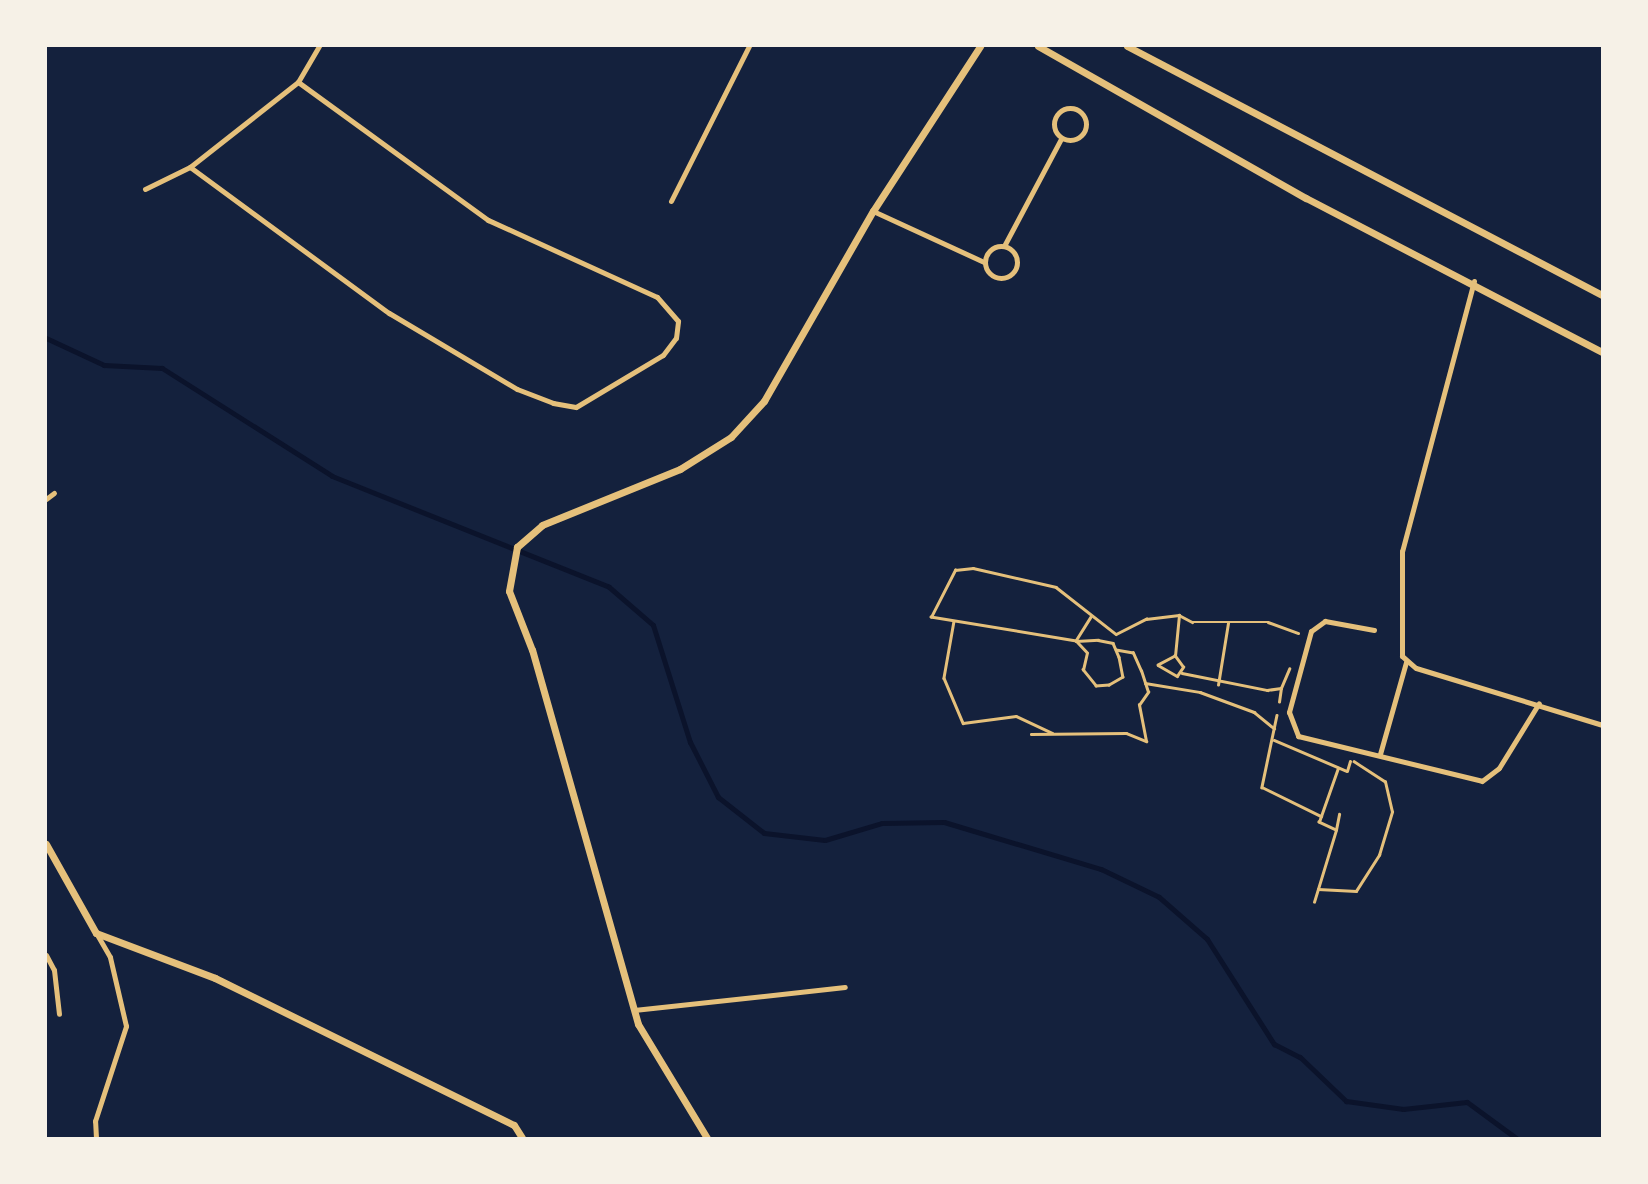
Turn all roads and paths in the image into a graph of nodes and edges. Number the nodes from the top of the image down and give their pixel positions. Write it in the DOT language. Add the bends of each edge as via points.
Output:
graph roads {
  1 [pos="319,46"];
  2 [pos="749,46"];
  3 [pos="980,46"];
  4 [pos="1038,46"];
  5 [pos="1127,46"];
  6 [pos="298,82"];
  7 [pos="1061,138"];
  8 [pos="190,167"];
  9 [pos="145,189"];
  10 [pos="671,201"];
  11 [pos="873,211"];
  12 [pos="1004,246"];
  13 [pos="984,262"];
  14 [pos="1474,281"];
  15 [pos="1602,295"];
  16 [pos="1602,352"];
  17 [pos="54,494"];
  18 [pos="46,499"];
  19 [pos="1179,615"];
  20 [pos="1091,617"];
  21 [pos="954,621"];
  22 [pos="1228,623"];
  23 [pos="1374,630"];
  24 [pos="1076,642"];
  25 [pos="1298,645"];
  26 [pos="1116,650"];
  27 [pos="1175,656"];
  28 [pos="1296,657"];
  29 [pos="1406,663"];
  30 [pos="1182,673"];
  31 [pos="1145,683"];
  32 [pos="1218,685"];
  33 [pos="1539,703"];
  34 [pos="1602,725"];
  35 [pos="1275,730"];
  36 [pos="1052,733"];
  37 [pos="1031,734"];
  38 [pos="1380,754"];
  39 [pos="1338,768"];
  40 [pos="1339,814"];
  41 [pos="1321,816"];
  42 [pos="1336,830"];
  43 [pos="46,844"];
  44 [pos="1318,889"];
  45 [pos="1314,902"];
  46 [pos="96,933"];
  47 [pos="46,955"];
  48 [pos="845,987"];
  49 [pos="634,1010"];
  50 [pos="59,1014"];
  51 [pos="96,1139"];
  52 [pos="522,1139"];
  53 [pos="707,1139"];
  1 -- 6 [label="lane"];
  2 -- 10 [label="lane"];
  3 -- 11 [label="street"];
  4 -- 14 [label="street" via="1306,198"];
  5 -- 15 [label="street"];
  6 -- 8 [label="lane"];
  6 -- 8 [label="lane" via="488,220 657,298 678,321 676,338 663,355 576,407 553,403 517,389 389,313"];
  7 -- 7 [label="lane" via="1074,140 1085,132 1082,112 1069,108 1057,114 1053,127"];
  7 -- 12 [label="lane"];
  8 -- 9 [label="lane"];
  11 -- 13 [label="lane"];
  11 -- 49 [label="street" via="790,363 731,437 680,469 542,525 517,547 509,591 532,650"];
  12 -- 13 [label="lane" via="993,247"];
  12 -- 13 [label="lane" via="1017,258 1011,275 994,277"];
  14 -- 16 [label="street"];
  14 -- 29 [label="lane" via="1402,551 1400,647"];
  17 -- 18 [label="lane"];
  19 -- 20 [label="path" via="1146,619 1116,634"];
  19 -- 22 [label="path"];
  19 -- 27 [label="path"];
  20 -- 21 [label="path" via="1056,587 974,568 955,570 931,617"];
  20 -- 24 [label="path"];
  21 -- 24 [label="path"];
  21 -- 36 [label="path" via="944,678 963,723 1016,716"];
  22 -- 25 [label="path" via="1268,622 1298,632"];
  22 -- 32 [label="path"];
  23 -- 38 [label="lane" via="1325,621 1311,631 1289,712 1291,728 1312,743"];
  24 -- 26 [label="path" via="1098,640"];
  24 -- 26 [label="path" via="1087,653 1087,680 1096,686 1123,677"];
  26 -- 31 [label="path" via="1133,653"];
  27 -- 30 [label="path"];
  27 -- 30 [label="path" via="1158,665 1167,674"];
  28 -- 32 [label="path" via="1281,688"];
  29 -- 33 [label="lane"];
  29 -- 38 [label="lane"];
  30 -- 32 [label="path"];
  31 -- 35 [label="path" via="1200,692 1242,713 1254,712"];
  31 -- 36 [label="path" via="1147,692 1139,705 1146,741 1126,733"];
  33 -- 34 [label="lane"];
  33 -- 38 [label="lane" via="1499,768 1482,781"];
  36 -- 37 [label="path"];
  39 -- 41 [label="path"];
  39 -- 41 [label="path" via="1274,740 1268,755 1262,786"];
  39 -- 44 [label="path" via="1347,771 1351,759 1362,770 1365,763 1385,782 1392,812 1379,855 1356,891"];
  40 -- 42 [label="path"];
  41 -- 42 [label="path" via="1319,822"];
  42 -- 44 [label="path"];
  43 -- 46 [label="street"];
  44 -- 45 [label="path"];
  46 -- 51 [label="lane" via="110,957 126,1026 95,1121"];
  46 -- 52 [label="street" via="215,978 514,1125"];
  47 -- 50 [label="lane" via="54,971"];
  48 -- 49 [label="lane"];
  49 -- 53 [label="street"];
}
